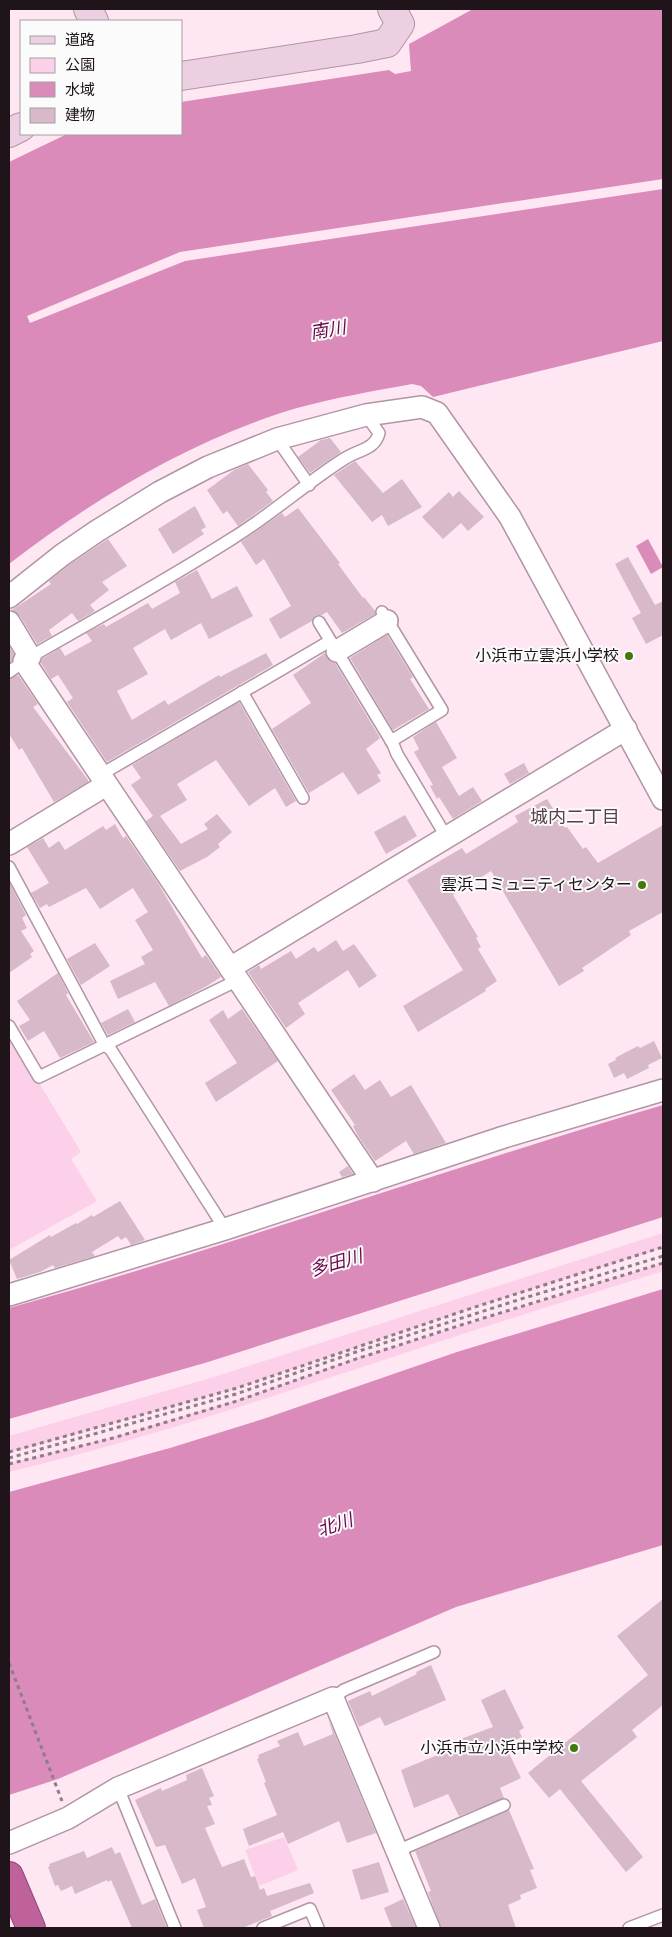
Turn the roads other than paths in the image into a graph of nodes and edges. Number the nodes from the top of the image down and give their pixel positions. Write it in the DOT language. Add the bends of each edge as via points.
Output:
graph roads {
  1 [pos="392,9"];
  2 [pos="182,76"];
  3 [pos="366,416"];
  4 [pos="278,439"];
  5 [pos="309,485"];
  6 [pos="9,597"];
  7 [pos="384,616"];
  8 [pos="9,622"];
  9 [pos="319,622"];
  10 [pos="334,646"];
  11 [pos="21,663"];
  12 [pos="242,692"];
  13 [pos="626,729"];
  14 [pos="391,741"];
  15 [pos="103,780"];
  16 [pos="303,798"];
  17 [pos="663,798"];
  18 [pos="446,838"];
  19 [pos="9,844"];
  20 [pos="9,867"];
  21 [pos="234,974"];
  22 [pos="9,1026"];
  23 [pos="107,1046"];
  24 [pos="663,1090"];
  25 [pos="373,1181"];
  26 [pos="225,1229"];
  27 [pos="9,1295"];
  28 [pos="434,1652"];
  29 [pos="333,1698"];
  30 [pos="118,1788"];
  31 [pos="504,1806"];
  32 [pos="9,1844"];
  33 [pos="397,1850"];
  34 [pos="9,1876"];
  35 [pos="663,1915"];
  36 [pos="31,1928"];
  37 [pos="175,1928"];
  38 [pos="263,1928"];
  39 [pos="318,1928"];
  40 [pos="429,1928"];
  41 [pos="629,1928"];
  1 -- 2 [label="street" via="400,24 387,43"];
  3 -- 4 [label="street"];
  3 -- 5 [label="lane" via="379,433 377,441 346,458"];
  3 -- 13 [label="street" via="422,408 437,413 510,517"];
  4 -- 5 [label="lane"];
  4 -- 6 [label="street" via="208,467 160,492 62,555"];
  5 -- 11 [label="lane" via="234,538"];
  7 -- 10 [label="street"];
  7 -- 14 [label="lane" via="442,710"];
  8 -- 11 [label="street"];
  9 -- 10 [label="lane"];
  10 -- 12 [label="lane"];
  10 -- 14 [label="lane"];
  11 -- 15 [label="street"];
  12 -- 15 [label="lane"];
  12 -- 16 [label="lane"];
  13 -- 17 [label="street"];
  13 -- 18 [label="street"];
  14 -- 18 [label="lane"];
  15 -- 19 [label="street"];
  15 -- 21 [label="street"];
  18 -- 21 [label="street"];
  20 -- 23 [label="lane"];
  21 -- 23 [label="lane"];
  21 -- 25 [label="street"];
  22 -- 23 [label="lane" via="39,1077"];
  23 -- 26 [label="lane"];
  24 -- 25 [label="street" via="504,1137"];
  25 -- 26 [label="street"];
  26 -- 27 [label="street"];
  28 -- 29 [label="lane" via="344,1690"];
  29 -- 30 [label="street"];
  29 -- 33 [label="street"];
  30 -- 32 [label="street" via="68,1818"];
  30 -- 37 [label="lane"];
  31 -- 33 [label="lane"];
  33 -- 40 [label="street"];
  34 -- 36 [label="highway"];
  35 -- 41 [label="lane"];
  38 -- 39 [label="lane" via="310,1909"];
}
